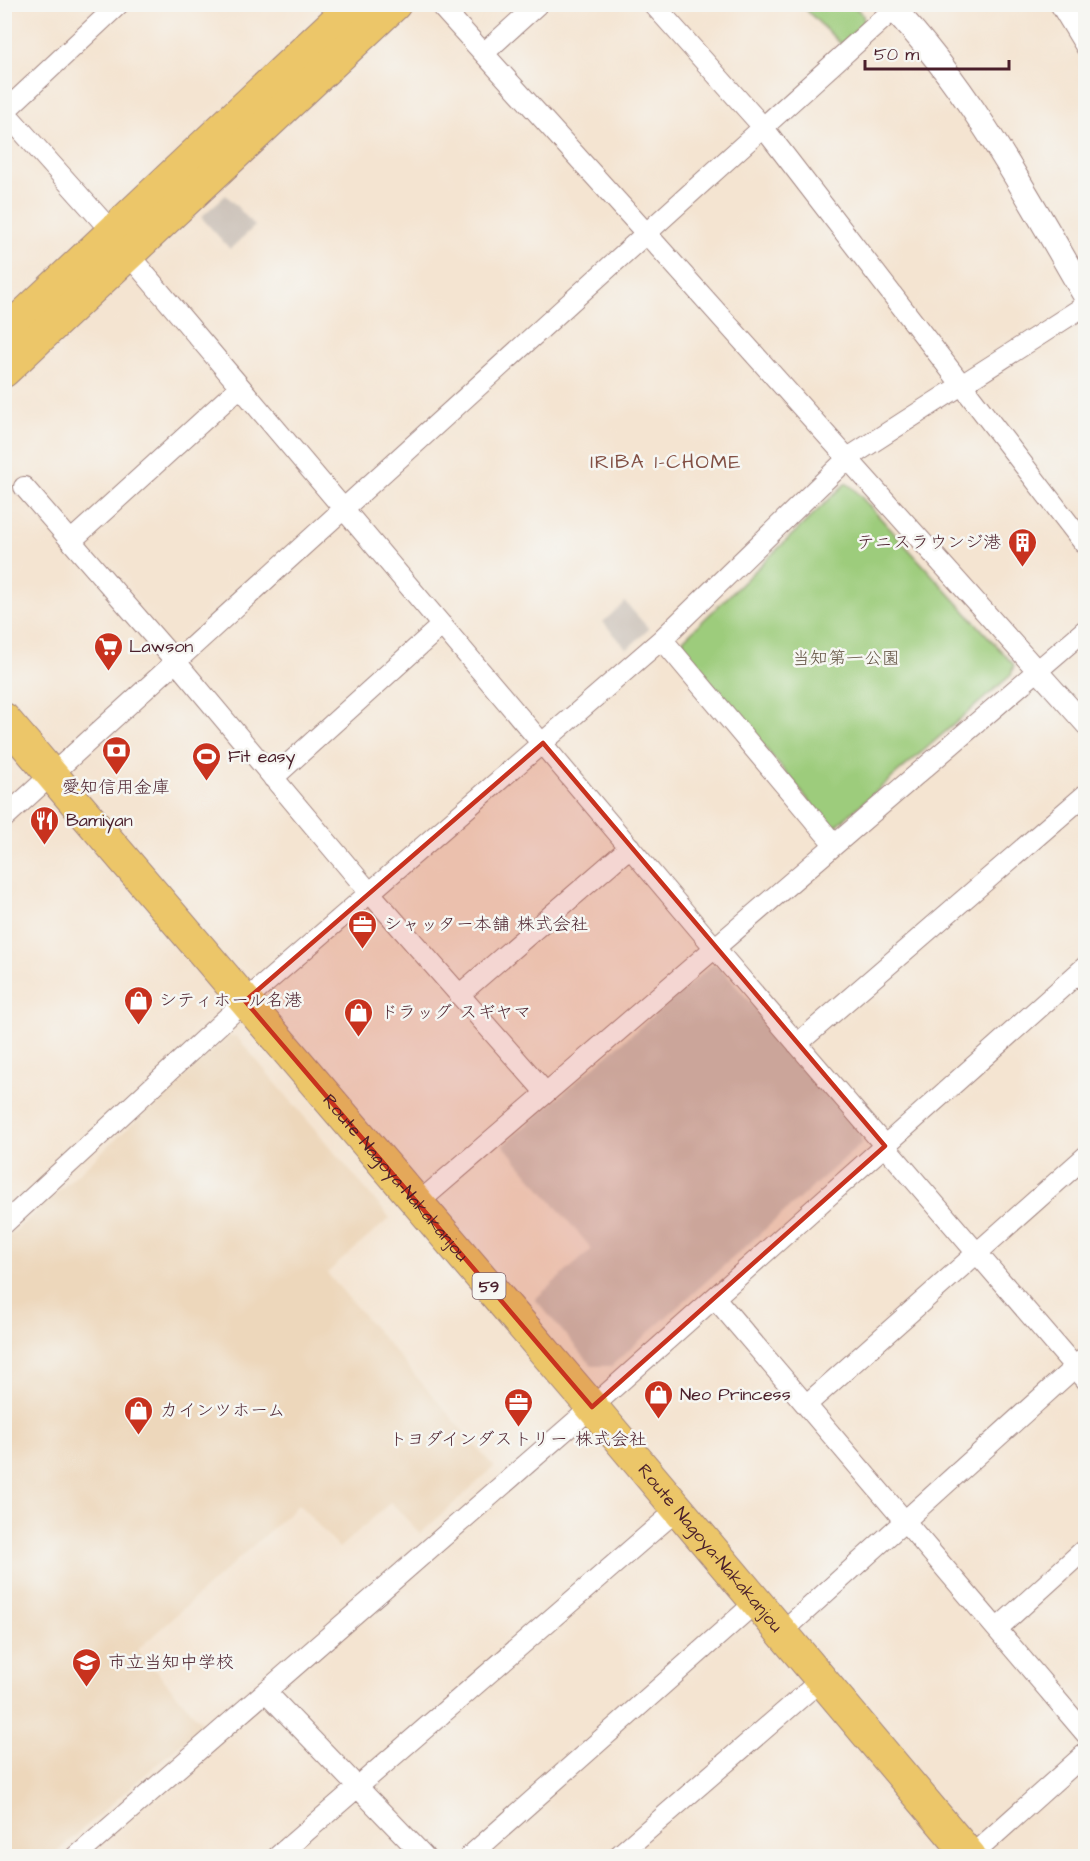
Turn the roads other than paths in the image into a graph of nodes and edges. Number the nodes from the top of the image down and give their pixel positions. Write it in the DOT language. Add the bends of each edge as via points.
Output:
graph roads {
  1 [pos="119,4"];
  2 [pos="354,4"];
  3 [pos="395,4"];
  4 [pos="439,4"];
  5 [pos="538,4"];
  6 [pos="653,4"];
  7 [pos="1060,4"];
  8 [pos="896,8"];
  9 [pos="1086,47"];
  10 [pos="484,54"];
  11 [pos="5,111"];
  12 [pos="763,127"];
  13 [pos="646,233"];
  14 [pos="120,243"];
  15 [pos="1086,297"];
  16 [pos="1086,305"];
  17 [pos="4,334"];
  18 [pos="4,371"];
  19 [pos="962,384"];
  20 [pos="240,387"];
  21 [pos="848,458"];
  22 [pos="24,487"];
  23 [pos="343,510"];
  24 [pos="71,541"];
  25 [pos="1086,546"];
  26 [pos="442,625"];
  27 [pos="1086,630"];
  28 [pos="662,639"];
  29 [pos="177,663"];
  30 [pos="1037,671"];
  31 [pos="4,719"];
  32 [pos="1086,725"];
  33 [pos="543,743"];
  34 [pos="52,775"];
  35 [pos="273,778"];
  36 [pos="1086,794"];
  37 [pos="4,818"];
  38 [pos="834,844"];
  39 [pos="630,847"];
  40 [pos="369,893"];
  41 [pos="714,947"];
  42 [pos="1086,966"];
  43 [pos="459,995"];
  44 [pos="245,1001"];
  45 [pos="797,1044"];
  46 [pos="545,1092"];
  47 [pos="885,1146"];
  48 [pos="1086,1156"];
  49 [pos="418,1203"];
  50 [pos="4,1224"];
  51 [pos="977,1253"];
  52 [pos="715,1298"];
  53 [pos="1082,1368"];
  54 [pos="806,1405"];
  55 [pos="592,1407"];
  56 [pos="678,1509"];
  57 [pos="904,1521"];
  58 [pos="1086,1548"];
  59 [pos="756,1602"];
  60 [pos="997,1629"];
  61 [pos="782,1633"];
  62 [pos="821,1680"];
  63 [pos="266,1692"];
  64 [pos="1086,1734"];
  65 [pos="1086,1753"];
  66 [pos="357,1787"];
  67 [pos="77,1857"];
  68 [pos="278,1857"];
  69 [pos="423,1857"];
  70 [pos="470,1857"];
  71 [pos="618,1857"];
  72 [pos="971,1857"];
  1 -- 11 [label="street"];
  2 -- 14 [label="main road"];
  3 -- 14 [label="main road"];
  4 -- 10 [label="street"];
  5 -- 10 [label="street"];
  6 -- 12 [label="street"];
  7 -- 9 [label="street"];
  8 -- 12 [label="street"];
  8 -- 15 [label="street" via="943,66 980,121"];
  10 -- 13 [label="street"];
  11 -- 14 [label="street"];
  12 -- 13 [label="street"];
  12 -- 19 [label="street"];
  13 -- 21 [label="street"];
  13 -- 23 [label="street"];
  14 -- 17 [label="main road"];
  14 -- 18 [label="main road"];
  14 -- 20 [label="street"];
  16 -- 19 [label="street"];
  19 -- 21 [label="street"];
  19 -- 25 [label="street"];
  20 -- 23 [label="street"];
  20 -- 24 [label="street"];
  21 -- 28 [label="street"];
  21 -- 30 [label="street"];
  22 -- 24 [label="street"];
  23 -- 26 [label="street"];
  23 -- 29 [label="street"];
  24 -- 29 [label="street"];
  26 -- 33 [label="street"];
  26 -- 35 [label="street"];
  27 -- 30 [label="street"];
  28 -- 33 [label="street"];
  28 -- 38 [label="street"];
  29 -- 34 [label="street"];
  29 -- 35 [label="street"];
  30 -- 32 [label="street"];
  30 -- 38 [label="street"];
  31 -- 34 [label="main road, Route Nagoya-Nakakanjou / 59"];
  33 -- 39 [label="street"];
  33 -- 40 [label="street"];
  34 -- 37 [label="street"];
  34 -- 44 [label="main road, Route Nagoya-Nakakanjou / 59"];
  35 -- 40 [label="street"];
  36 -- 45 [label="street"];
  38 -- 41 [label="street"];
  39 -- 41 [label="street"];
  39 -- 43 [label="street"];
  40 -- 43 [label="street"];
  40 -- 44 [label="street"];
  41 -- 45 [label="street"];
  41 -- 46 [label="street"];
  42 -- 47 [label="street"];
  43 -- 46 [label="street"];
  44 -- 49 [label="main road, Route Nagoya-Nakakanjou / 59"];
  44 -- 50 [label="street"];
  45 -- 47 [label="street"];
  46 -- 49 [label="street"];
  47 -- 51 [label="street"];
  47 -- 52 [label="street"];
  48 -- 51 [label="street"];
  49 -- 55 [label="main road, Route Nagoya-Nakakanjou / 59"];
  51 -- 53 [label="street"];
  51 -- 54 [label="street"];
  52 -- 54 [label="street"];
  52 -- 55 [label="street"];
  53 -- 57 [label="street"];
  54 -- 57 [label="street"];
  55 -- 56 [label="main road, Route Nagoya-Nakakanjou / 59"];
  55 -- 63 [label="street"];
  56 -- 59 [label="main road, Route Nagoya-Nakakanjou / 59"];
  56 -- 66 [label="street"];
  57 -- 60 [label="street"];
  57 -- 61 [label="street"];
  58 -- 60 [label="street"];
  59 -- 61 [label="main road, Route Nagoya-Nakakanjou / 59"];
  59 -- 70 [label="street"];
  60 -- 64 [label="street"];
  61 -- 62 [label="main road, Route Nagoya-Nakakanjou / 59"];
  62 -- 71 [label="street"];
  62 -- 72 [label="main road, Route Nagoya-Nakakanjou / 59"];
  63 -- 66 [label="street"];
  63 -- 67 [label="street"];
  65 -- 72 [label="street"];
  66 -- 68 [label="street"];
  66 -- 69 [label="street"];
}
